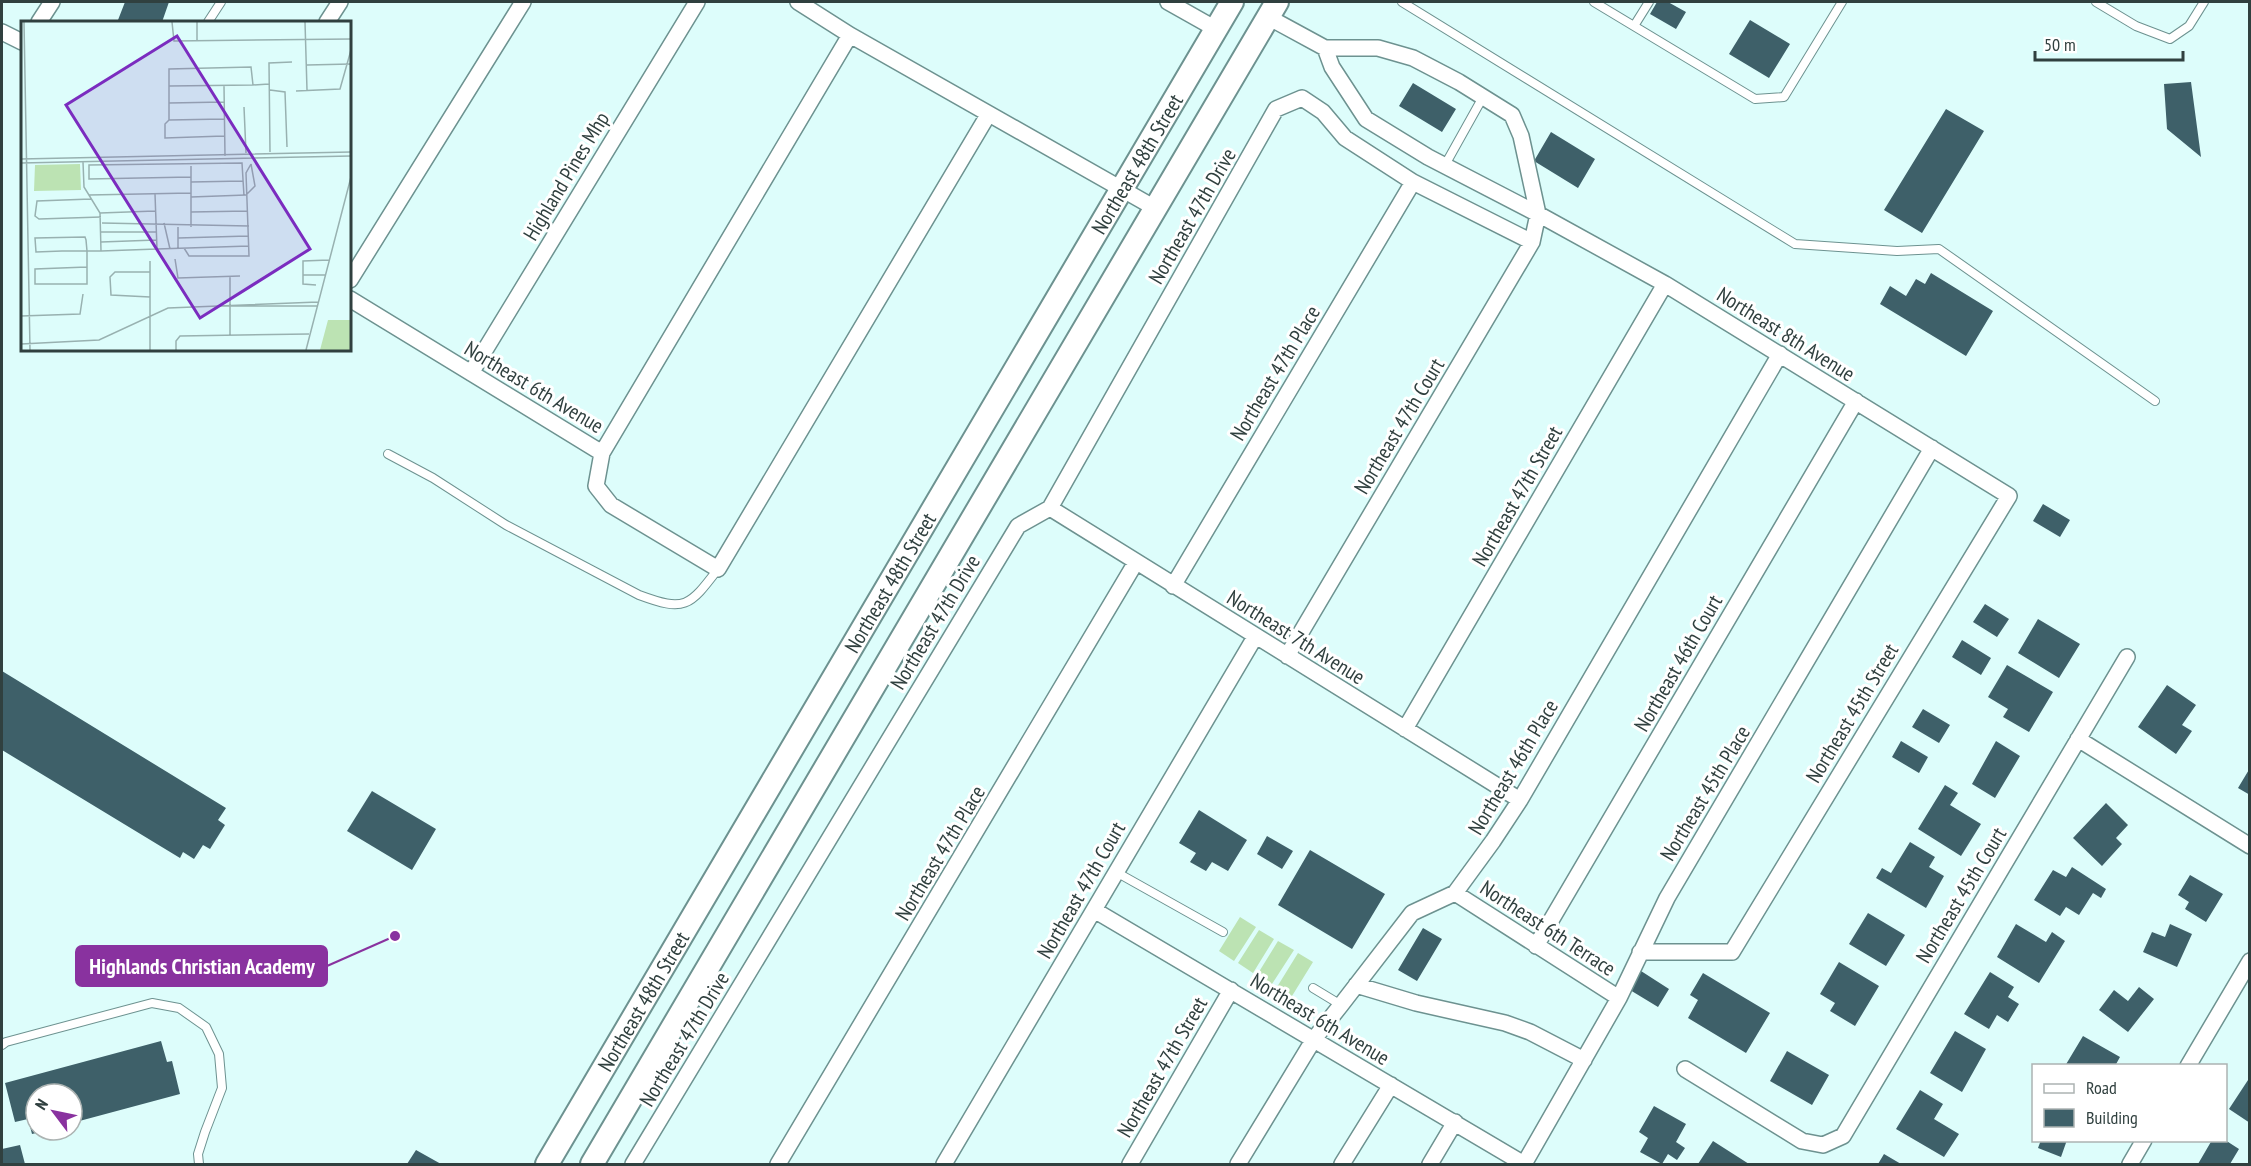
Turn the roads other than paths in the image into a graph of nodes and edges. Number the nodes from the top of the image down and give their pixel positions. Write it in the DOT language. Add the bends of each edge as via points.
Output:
graph roads {
  1 [pos="52,2"];
  2 [pos="221,2"];
  3 [pos="340,2"];
  4 [pos="523,2"];
  5 [pos="697,2"];
  6 [pos="798,2"];
  7 [pos="1168,2"];
  8 [pos="1232,2"];
  9 [pos="1402,2"];
  10 [pos="1594,2"];
  11 [pos="1649,2"];
  12 [pos="1842,2"];
  13 [pos="2096,2"];
  14 [pos="2204,2"];
  15 [pos="1269,7"];
  16 [pos="40,21"];
  17 [pos="209,21"];
  18 [pos="328,21"];
  19 [pos="1634,26"];
  20 [pos="1216,29"];
  21 [pos="2,32"];
  22 [pos="850,36"];
  23 [pos="21,42"];
  24 [pos="1325,48"];
  25 [pos="1483,97"];
  26 [pos="988,115"];
  27 [pos="1445,165"];
  28 [pos="1413,182"];
  29 [pos="1120,189"];
  30 [pos="1155,208"];
  31 [pos="1538,214"];
  32 [pos="1532,242"];
  33 [pos="351,278"];
  34 [pos="1665,284"];
  35 [pos="351,300"];
  36 [pos="1780,354"];
  37 [pos="471,373"];
  38 [pos="2155,401"];
  39 [pos="1856,402"];
  40 [pos="1932,448"];
  41 [pos="602,453"];
  42 [pos="388,454"];
  43 [pos="2008,496"];
  44 [pos="1050,508"];
  45 [pos="1136,562"];
  46 [pos="718,569"];
  47 [pos="1173,586"];
  48 [pos="1255,637"];
  49 [pos="1287,657"];
  50 [pos="2127,657"];
  51 [pos="1405,729"];
  52 [pos="2078,739"];
  53 [pos="1520,800"];
  54 [pos="2250,846"];
  55 [pos="1116,872"];
  56 [pos="1455,894"];
  57 [pos="1094,910"];
  58 [pos="1223,932"];
  59 [pos="1536,946"];
  60 [pos="1640,952"];
  61 [pos="2250,961"];
  62 [pos="1356,985"];
  63 [pos="1313,988"];
  64 [pos="1231,990"];
  65 [pos="1619,998"];
  66 [pos="1341,1005"];
  67 [pos="1314,1039"];
  68 [pos="2,1045"];
  69 [pos="1584,1060"];
  70 [pos="2189,1064"];
  71 [pos="1685,1069"];
  72 [pos="1391,1085"];
  73 [pos="1455,1122"];
  74 [pos="2143,1142"];
  75 [pos="200,1164"];
  76 [pos="547,1164"];
  77 [pos="592,1164"];
  78 [pos="633,1164"];
  79 [pos="778,1164"];
  80 [pos="944,1164"];
  81 [pos="1130,1164"];
  82 [pos="1239,1164"];
  83 [pos="1342,1164"];
  84 [pos="1430,1164"];
  85 [pos="1524,1164"];
  86 [pos="2130,1164"];
  1 -- 16 [label="street"];
  2 -- 17 [label="lane"];
  3 -- 18 [label="street"];
  4 -- 33 [label="street"];
  5 -- 37 [label="street, Highland Pines Mhp"];
  6 -- 22 [label="street"];
  7 -- 20 [label="street"];
  8 -- 20 [label="main road, Northeast 48th Street"];
  9 -- 38 [label="lane" via="1795,244 1897,251 1939,249"];
  10 -- 19 [label="lane"];
  11 -- 19 [label="lane"];
  12 -- 19 [label="lane" via="1784,97 1755,99"];
  13 -- 14 [label="lane" via="2136,26 2170,39 2189,26"];
  15 -- 24 [label="street"];
  15 -- 30 [label="main road, Northeast 48th Street"];
  20 -- 29 [label="main road, Northeast 48th Street"];
  21 -- 23 [label="street"];
  22 -- 26 [label="street"];
  22 -- 41 [label="street"];
  24 -- 25 [label="street" via="1378,48 1413,58"];
  24 -- 27 [label="street, Northeast 8th Avenue" via="1332,67 1366,119"];
  25 -- 27 [label="lane"];
  25 -- 31 [label="street" via="1512,115 1521,136"];
  26 -- 29 [label="street"];
  26 -- 46 [label="street"];
  27 -- 31 [label="street, Northeast 8th Avenue"];
  28 -- 32 [label="street"];
  28 -- 44 [label="street, Northeast 47th Drive" via="1345,138 1323,112 1302,98 1276,109"];
  28 -- 47 [label="street, Northeast 47th Place"];
  29 -- 30 [label="street"];
  29 -- 76 [label="main road, Northeast 48th Street"];
  30 -- 77 [label="main road, Northeast 48th Street"];
  31 -- 32 [label="street, Northeast 47th Court"];
  31 -- 34 [label="street, Northeast 8th Avenue"];
  32 -- 49 [label="street, Northeast 47th Court"];
  34 -- 36 [label="street, Northeast 8th Avenue"];
  34 -- 51 [label="street, Northeast 47th Street"];
  35 -- 37 [label="street, Northeast 6th Avenue"];
  36 -- 39 [label="street, Northeast 8th Avenue"];
  36 -- 53 [label="street, Northeast 46th Place"];
  37 -- 41 [label="street, Northeast 6th Avenue"];
  39 -- 40 [label="street, Northeast 8th Avenue"];
  39 -- 59 [label="street, Northeast 46th Court"];
  40 -- 43 [label="street, Northeast 8th Avenue"];
  40 -- 60 [label="street, Northeast 45th Place" via="1667,898"];
  41 -- 46 [label="street, Northeast 6th Avenue" via="596,486 611,505"];
  42 -- 46 [label="lane" via="506,525 659,603 688,603"];
  43 -- 60 [label="street, Northeast 45th Street" via="1732,952"];
  44 -- 45 [label="street, Northeast 7th Avenue"];
  44 -- 78 [label="street, Northeast 47th Drive" via="1018,526"];
  45 -- 47 [label="street, Northeast 7th Avenue"];
  45 -- 79 [label="street, Northeast 47th Place"];
  47 -- 48 [label="street, Northeast 7th Avenue"];
  48 -- 49 [label="street, Northeast 7th Avenue"];
  48 -- 55 [label="street, Northeast 47th Court"];
  49 -- 51 [label="street, Northeast 7th Avenue"];
  50 -- 52 [label="street, Northeast 45th Court"];
  51 -- 53 [label="street, Northeast 7th Avenue"];
  52 -- 54 [label="street"];
  52 -- 71 [label="street, Northeast 45th Court" via="1843,1136 1823,1145 1803,1141"];
  53 -- 56 [label="street, Northeast 46th Place"];
  55 -- 57 [label="street, Northeast 47th Court"];
  55 -- 58 [label="lane"];
  56 -- 59 [label="street, Northeast 6th Terrace"];
  56 -- 62 [label="street" via="1412,913"];
  57 -- 64 [label="street, Northeast 6th Avenue"];
  57 -- 80 [label="street, Northeast 47th Court"];
  59 -- 65 [label="street, Northeast 6th Terrace"];
  60 -- 65 [label="street, Northeast 45th Place"];
  61 -- 70 [label="street"];
  62 -- 66 [label="street"];
  62 -- 69 [label="street" via="1505,1023"];
  63 -- 66 [label="lane"];
  64 -- 67 [label="street, Northeast 6th Avenue"];
  64 -- 81 [label="street, Northeast 47th Street"];
  65 -- 69 [label="street, Northeast 45th Place"];
  66 -- 67 [label="street"];
  67 -- 72 [label="street, Northeast 6th Avenue"];
  67 -- 82 [label="street"];
  68 -- 75 [label="lane" via="152,1003 179,1008 206,1027 219,1054 222,1088 198,1154"];
  69 -- 85 [label="street, Northeast 45th Place"];
  72 -- 73 [label="street, Northeast 6th Avenue"];
  72 -- 83 [label="street"];
  73 -- 84 [label="street"];
  73 -- 85 [label="street, Northeast 6th Avenue"];
  74 -- 86 [label="street"];
}
